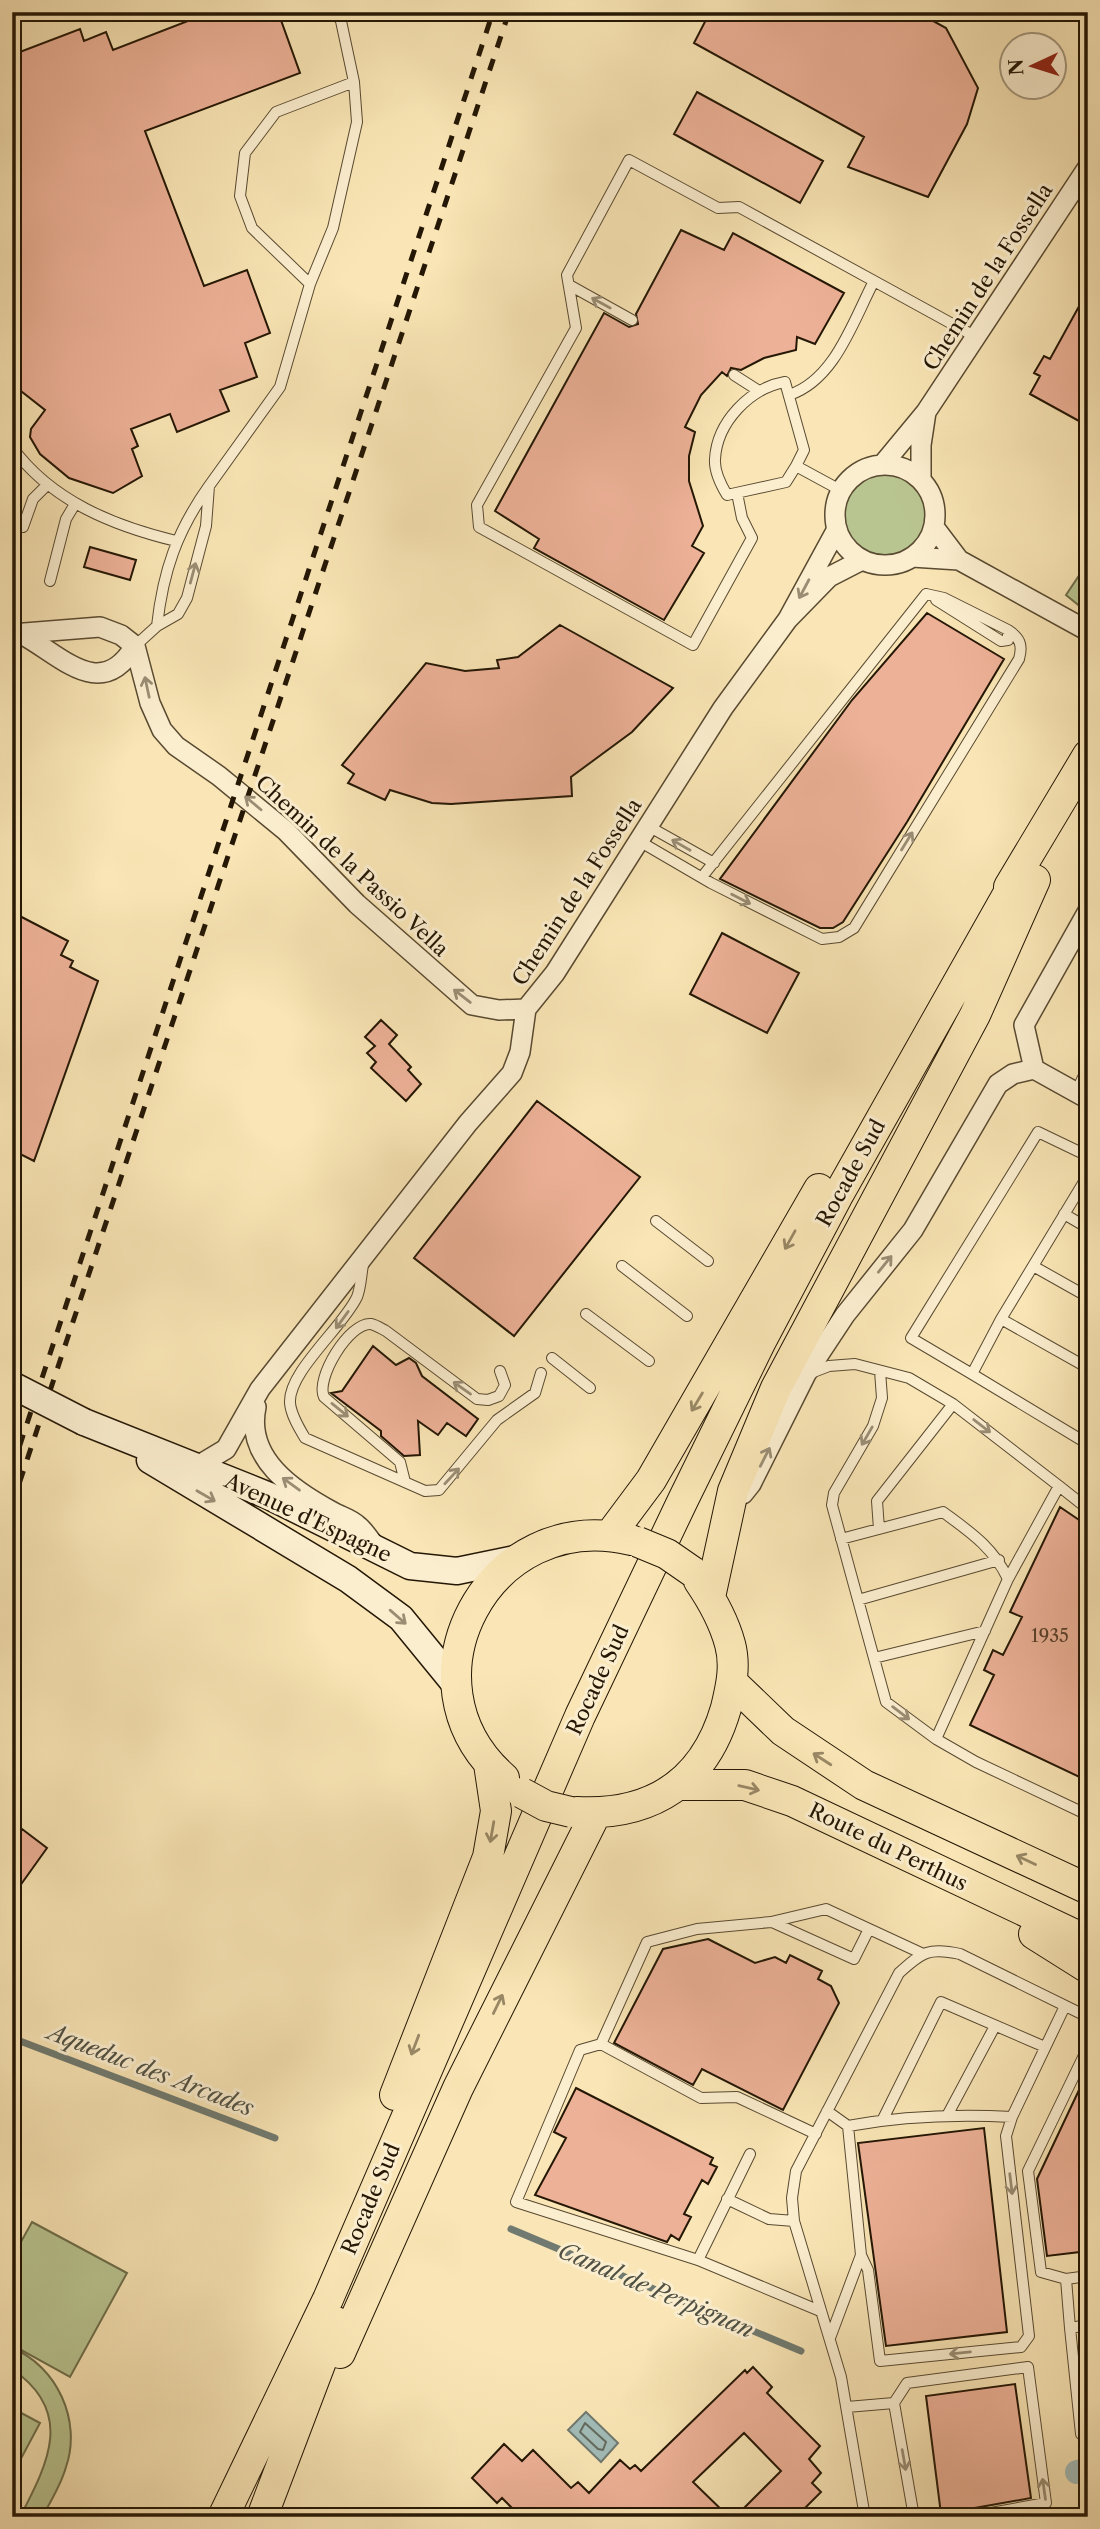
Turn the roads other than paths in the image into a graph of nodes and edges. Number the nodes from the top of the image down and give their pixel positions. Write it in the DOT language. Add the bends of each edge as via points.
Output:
graph roads {
  1 [pos="336,12"];
  2 [pos="354,82"];
  3 [pos="1088,167"];
  4 [pos="874,281"];
  5 [pos="310,284"];
  6 [pos="571,286"];
  7 [pos="632,320"];
  8 [pos="975,337"];
  9 [pos="734,376"];
  10 [pos="759,391"];
  11 [pos="789,395"];
  12 [pos="926,412"];
  13 [pos="13,448"];
  14 [pos="883,464"];
  15 [pos="796,466"];
  16 [pos="921,480"];
  17 [pos="47,485"];
  18 [pos="209,486"];
  19 [pos="842,491"];
  20 [pos="737,493"];
  21 [pos="75,504"];
  22 [pos="12,523"];
  23 [pos="934,527"];
  24 [pos="837,529"];
  25 [pos="176,541"];
  26 [pos="912,557"];
  27 [pos="862,560"];
  28 [pos="959,560"];
  29 [pos="50,581"];
  30 [pos="788,619"];
  31 [pos="157,626"];
  32 [pos="1088,631"];
  33 [pos="18,635"];
  34 [pos="135,646"];
  35 [pos="1088,755"];
  36 [pos="1088,785"];
  37 [pos="643,834"];
  38 [pos="713,863"];
  39 [pos="1028,876"];
  40 [pos="702,877"];
  41 [pos="1088,911"];
  42 [pos="526,1009"];
  43 [pos="1088,1067"];
  44 [pos="1034,1069"];
  45 [pos="1082,1096"];
  46 [pos="1088,1156"];
  47 [pos="1088,1175"];
  48 [pos="841,1190"];
  49 [pos="810,1204"];
  50 [pos="1064,1214"];
  51 [pos="656,1221"];
  52 [pos="1088,1228"];
  53 [pos="364,1257"];
  54 [pos="708,1261"];
  55 [pos="622,1266"];
  56 [pos="1033,1266"];
  57 [pos="1088,1297"];
  58 [pos="586,1314"];
  59 [pos="687,1317"];
  60 [pos="1001,1319"];
  61 [pos="552,1359"];
  62 [pos="649,1361"];
  63 [pos="1088,1368"];
  64 [pos="500,1371"];
  65 [pos="880,1371"];
  66 [pos="541,1373"];
  67 [pos="806,1374"];
  68 [pos="972,1374"];
  69 [pos="12,1385"];
  70 [pos="590,1388"];
  71 [pos="260,1389"];
  72 [pos="953,1404"];
  73 [pos="96,1427"];
  74 [pos="1088,1444"];
  75 [pos="196,1467"];
  76 [pos="405,1482"];
  77 [pos="1059,1486"];
  78 [pos="1088,1509"];
  79 [pos="726,1512"];
  80 [pos="879,1529"];
  81 [pos="624,1538"];
  82 [pos="841,1539"];
  83 [pos="382,1555"];
  84 [pos="515,1559"];
  85 [pos="999,1560"];
  86 [pos="1008,1579"];
  87 [pos="710,1597"];
  88 [pos="858,1600"];
  89 [pos="985,1631"];
  90 [pos="874,1658"];
  91 [pos="733,1683"];
  92 [pos="455,1684"];
  93 [pos="936,1739"];
  94 [pos="489,1765"];
  95 [pos="681,1785"];
  96 [pos="584,1812"];
  97 [pos="1088,1815"];
  98 [pos="930,1868"];
  99 [pos="1088,1889"];
  100 [pos="771,1922"];
  101 [pos="869,1929"];
  102 [pos="1088,1941"];
  103 [pos="921,1953"];
  104 [pos="1088,1968"];
  105 [pos="1065,2006"];
  106 [pos="1088,2017"];
  107 [pos="995,2026"];
  108 [pos="601,2044"];
  109 [pos="1045,2047"];
  110 [pos="1088,2047"];
  111 [pos="1077,2070"];
  112 [pos="1088,2075"];
  113 [pos="827,2112"];
  114 [pos="948,2114"];
  115 [pos="1012,2117"];
  116 [pos="883,2119"];
  117 [pos="848,2126"];
  118 [pos="816,2134"];
  119 [pos="750,2154"];
  120 [pos="727,2199"];
  121 [pos="794,2221"];
  122 [pos="862,2255"];
  123 [pos="698,2260"];
  124 [pos="1088,2276"];
  125 [pos="1066,2278"];
  126 [pos="820,2311"];
  127 [pos="1088,2325"];
  128 [pos="1070,2328"];
  129 [pos="830,2338"];
  130 [pos="1088,2378"];
  131 [pos="1076,2379"];
  132 [pos="894,2403"];
  133 [pos="847,2407"];
  134 [pos="1088,2433"];
  135 [pos="224,2515"];
  136 [pos="263,2517"];
  137 [pos="865,2517"];
  138 [pos="914,2517"];
  139 [pos="969,2517"];
  1 -- 2 [label="lane"];
  2 -- 5 [label="lane" via="357,122 333,228"];
  2 -- 5 [label="lane" via="276,112 245,153 240,196 252,228"];
  3 -- 8 [label="street, Chemin de la Fossella"];
  4 -- 6 [label="lane" via="739,207 718,208 629,160 567,275"];
  4 -- 8 [label="lane"];
  4 -- 11 [label="lane" via="826,370 804,390"];
  5 -- 18 [label="lane" via="280,387"];
  7 -- 6 [label="lane, one-way"];
  6 -- 20 [label="lane" via="576,328 477,505 479,527 693,645 752,538"];
  8 -- 12 [label="street, Chemin de la Fossella"];
  9 -- 10 [label="lane"];
  10 -- 11 [label="lane" via="785,382"];
  10 -- 20 [label="lane" via="744,401 725,426 715,459 727,495"];
  11 -- 15 [label="lane" via="804,450"];
  12 -- 14 [label="street, Chemin de la Fossella"];
  12 -- 16 [label="street, Chemin de la Fossella"];
  13 -- 17 [label="lane"];
  14 -- 16 [label="street" via="910,471"];
  14 -- 19 [label="street" via="855,474"];
  15 -- 19 [label="lane"];
  15 -- 20 [label="lane" via="786,482"];
  16 -- 23 [label="street" via="936,510"];
  17 -- 21 [label="lane"];
  17 -- 22 [label="lane" via="33,499 23,527"];
  18 -- 25 [label="lane"];
  31 -- 18 [label="lane, one-way" via="178,614 187,598 206,526"];
  19 -- 24 [label="street" via="835,514"];
  21 -- 25 [label="lane" via="126,527"];
  21 -- 29 [label="lane" via="66,519"];
  23 -- 26 [label="street" via="930,539"];
  23 -- 28 [label="street"];
  24 -- 27 [label="street" via="842,542"];
  24 -- 30 [label="street, Chemin de la Fossella, one-way"];
  25 -- 31 [label="lane" via="161,592"];
  26 -- 27 [label="street" via="888,566"];
  26 -- 28 [label="street"];
  27 -- 30 [label="street, Chemin de la Fossella" via="829,578"];
  28 -- 32 [label="street"];
  30 -- 37 [label="street, Chemin de la Fossella" via="723,708"];
  31 -- 34 [label="lane"];
  33 -- 34 [label="street" via="100,627"];
  33 -- 34 [label="street" via="87,674 115,669"];
  42 -- 34 [label="street, Chemin de la Passio Vella, one-way" via="472,1005 357,904 286,831 176,746 162,730 150,703"];
  35 -- 39 [label="main road"];
  36 -- 39 [label="main road"];
  38 -- 37 [label="lane, one-way"];
  37 -- 40 [label="lane"];
  37 -- 42 [label="street, Chemin de la Fossella" via="555,973"];
  38 -- 40 [label="lane"];
  40 -- 38 [label="lane, one-way" via="822,939 839,937 854,928 1019,659 1018,637 1008,630 1008,640 1001,641 926,594"];
  39 -- 48 [label="main road, Rocade Sud"];
  39 -- 49 [label="main road" via="953,966"];
  39 -- 79 [label="main road" via="975,1015 776,1388"];
  39 -- 136 [label="main road, Rocade Sud" via="775,1346 612,1683 342,2307"];
  41 -- 44 [label="street" via="1024,1025"];
  42 -- 53 [label="street, Chemin de la Fossella" via="512,1073"];
  43 -- 45 [label="lane"];
  44 -- 45 [label="street"];
  67 -- 44 [label="street, one-way" via="845,1315 913,1230 998,1084"];
  46 -- 68 [label="lane" via="1038,1132 911,1338"];
  47 -- 50 [label="lane"];
  48 -- 49 [label="lane"];
  48 -- 135 [label="main road, Rocade Sud" via="761,1340 580,1716 328,2299"];
  49 -- 81 [label="main road, one-way" via="652,1480"];
  50 -- 52 [label="lane"];
  50 -- 56 [label="lane"];
  51 -- 54 [label="lane"];
  53 -- 71 [label="street, Chemin de la Fossella"];
  53 -- 76 [label="lane, one-way" via="358,1295 295,1382 290,1402 305,1438"];
  55 -- 59 [label="lane"];
  56 -- 57 [label="lane"];
  56 -- 60 [label="lane"];
  58 -- 62 [label="lane"];
  60 -- 63 [label="lane"];
  60 -- 68 [label="lane"];
  61 -- 70 [label="lane"];
  64 -- 76 [label="lane, one-way" via="505,1385 499,1396 477,1399 372,1324 361,1326 344,1342 320,1389 400,1462"];
  65 -- 67 [label="lane" via="855,1364"];
  65 -- 72 [label="lane" via="909,1378"];
  65 -- 82 [label="lane, one-way" via="882,1398 873,1426 834,1493 832,1505"];
  76 -- 66 [label="lane, one-way" via="425,1491 439,1490 498,1420 535,1394"];
  79 -- 67 [label="street, one-way" via="751,1484"];
  68 -- 74 [label="lane"];
  69 -- 73 [label="main road, Avenue d'Espagne, bridge"];
  71 -- 75 [label="street, Chemin de la Fossella" via="226,1449"];
  83 -- 71 [label="street, Chemin de la Fossella, one-way" via="356,1523 331,1511 265,1462 251,1427"];
  72 -- 77 [label="lane, one-way"];
  72 -- 80 [label="lane" via="877,1500"];
  73 -- 75 [label="main road, Avenue d'Espagne"];
  73 -- 92 [label="main road, Avenue d'Espagne, one-way" via="348,1579 401,1618"];
  75 -- 83 [label="main road, Avenue d'Espagne" via="267,1495"];
  77 -- 78 [label="lane"];
  77 -- 86 [label="lane"];
  79 -- 87 [label="main road"];
  80 -- 82 [label="lane"];
  80 -- 85 [label="lane" via="943,1512 986,1544"];
  81 -- 84 [label="main road" via="552,1541"];
  81 -- 87 [label="main road, bridge" via="667,1554 693,1572"];
  82 -- 88 [label="lane"];
  83 -- 84 [label="main road, Avenue d'Espagne" via="410,1566 457,1570"];
  84 -- 92 [label="main road" via="487,1585 468,1615"];
  85 -- 86 [label="lane"];
  85 -- 88 [label="lane"];
  86 -- 89 [label="lane"];
  87 -- 91 [label="main road" via="730,1645"];
  88 -- 90 [label="lane"];
  89 -- 90 [label="lane"];
  89 -- 93 [label="lane"];
  90 -- 93 [label="lane, one-way" via="886,1702"];
  91 -- 95 [label="main road" via="717,1738"];
  99 -- 91 [label="main road, one-way" via="864,1785 783,1731"];
  92 -- 94 [label="main road" via="467,1731"];
  93 -- 97 [label="lane"];
  94 -- 96 [label="main road, bridge" via="546,1806"];
  94 -- 135 [label="main road, Rocade Sud, one-way" via="496,1811 488,1857"];
  95 -- 96 [label="main road" via="627,1809"];
  95 -- 98 [label="main road, Route du Perthus, one-way" via="745,1785 792,1801"];
  136 -- 96 [label="main road, Rocade Sud, one-way" via="388,2230 512,1976"];
  98 -- 102 [label="main road, Route du Perthus"];
  98 -- 104 [label="main road"];
  100 -- 101 [label="lane" via="826,1909"];
  100 -- 101 [label="lane" via="854,1959"];
  100 -- 108 [label="lane" via="697,1930 647,1942"];
  101 -- 103 [label="lane"];
  103 -- 105 [label="lane" via="941,1950 960,1954"];
  103 -- 113 [label="lane" via="899,1973"];
  105 -- 106 [label="lane"];
  105 -- 109 [label="lane"];
  107 -- 109 [label="lane"];
  107 -- 114 [label="lane"];
  107 -- 116 [label="lane" via="942,2003"];
  108 -- 118 [label="lane" via="702,2098 737,2097"];
  108 -- 123 [label="lane" via="580,2050 516,2202"];
  109 -- 115 [label="lane"];
  110 -- 111 [label="lane"];
  111 -- 112 [label="lane"];
  111 -- 125 [label="lane" via="1028,2171 1041,2272"];
  113 -- 117 [label="lane"];
  113 -- 118 [label="lane"];
  114 -- 115 [label="lane"];
  114 -- 116 [label="lane"];
  115 -- 122 [label="lane, one-way" via="1006,2136 1029,2336 1020,2347 880,2361"];
  116 -- 117 [label="lane"];
  117 -- 122 [label="lane"];
  118 -- 121 [label="lane" via="796,2171"];
  119 -- 120 [label="lane"];
  120 -- 121 [label="lane" via="769,2219"];
  120 -- 123 [label="lane"];
  121 -- 126 [label="lane"];
  122 -- 129 [label="lane"];
  123 -- 126 [label="lane"];
  124 -- 125 [label="lane"];
  125 -- 128 [label="lane"];
  126 -- 129 [label="lane"];
  127 -- 128 [label="lane"];
  128 -- 131 [label="lane"];
  129 -- 133 [label="lane"];
  130 -- 131 [label="lane"];
  131 -- 134 [label="lane" via="1081,2434"];
  132 -- 133 [label="lane"];
  132 -- 138 [label="lane, one-way"];
  139 -- 132 [label="lane, one-way" via="1045,2503 1028,2367 907,2383"];
  133 -- 137 [label="lane"];
}
